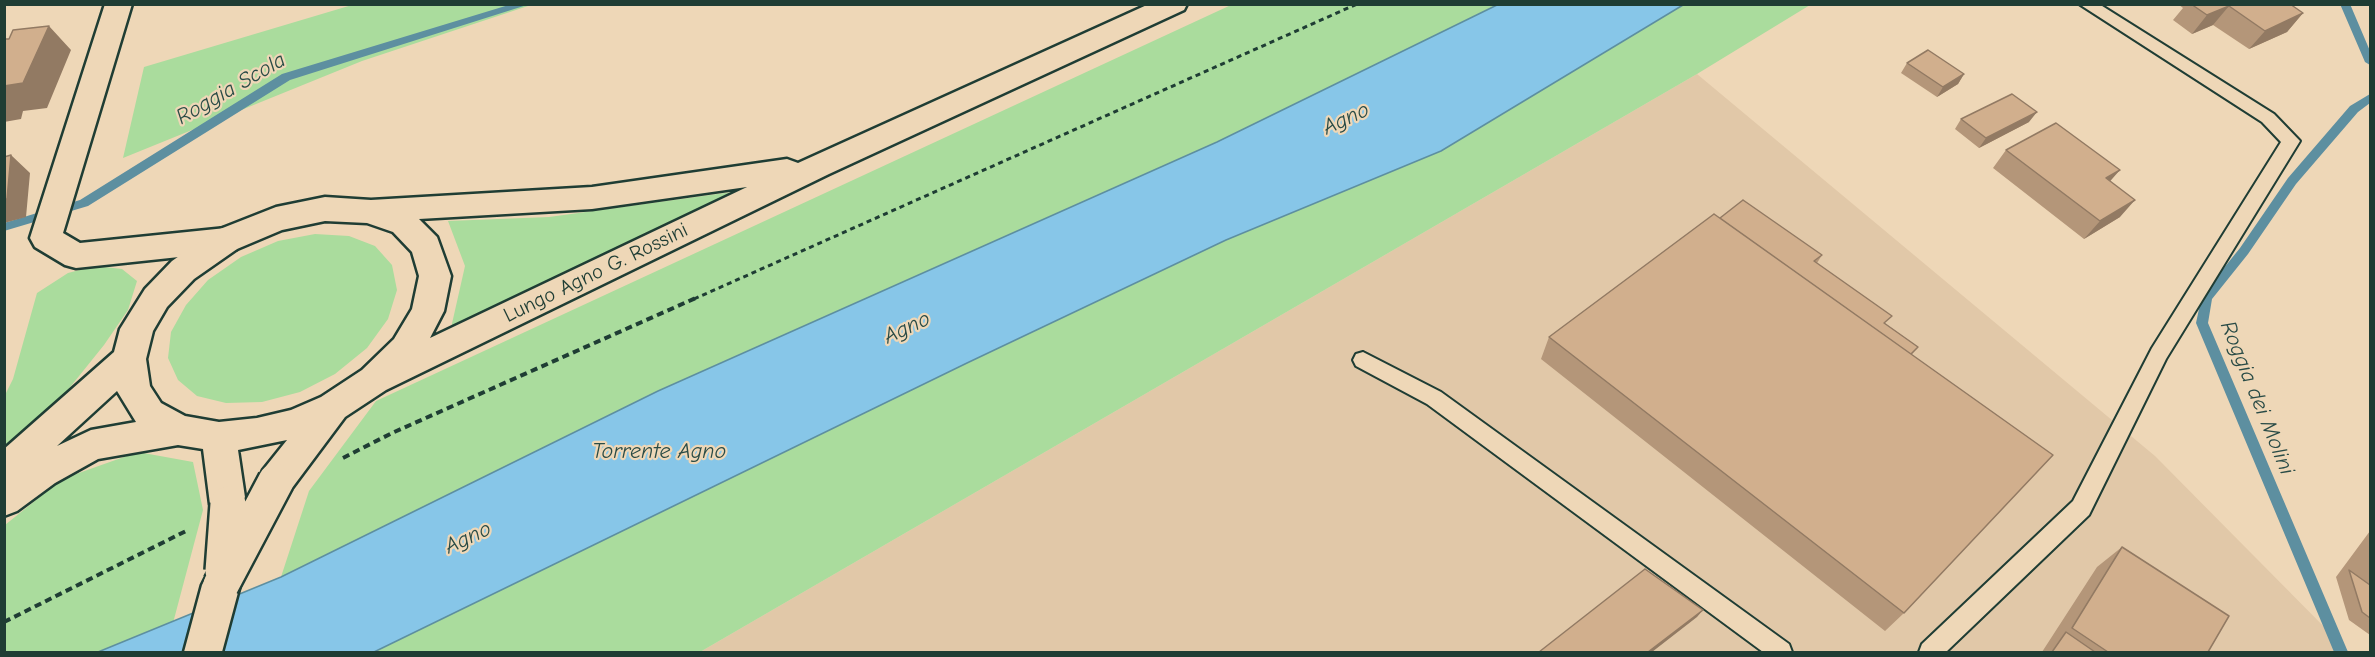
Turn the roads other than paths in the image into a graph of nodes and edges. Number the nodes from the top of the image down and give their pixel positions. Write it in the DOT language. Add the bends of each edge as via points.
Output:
graph roads {
  1 [pos="119,4"];
  2 [pos="1174,4"];
  3 [pos="2087,4"];
  4 [pos="818,166"];
  5 [pos="369,211"];
  6 [pos="226,240"];
  7 [pos="120,253"];
  8 [pos="156,298"];
  9 [pos="129,359"];
  10 [pos="1363,360"];
  11 [pos="374,380"];
  12 [pos="333,407"];
  13 [pos="178,430"];
  14 [pos="219,436"];
  15 [pos="4,472"];
  16 [pos="4,500"];
  17 [pos="221,585"];
  18 [pos="202,652"];
  19 [pos="1781,652"];
  20 [pos="1930,652"];
  1 -- 7 [label="main road" via="46,238 76,256"];
  2 -- 4 [label="main road, Lungo Agno G. Rossini"];
  3 -- 20 [label="lane" via="2268,118 2291,141 2159,354 2081,508"];
  4 -- 5 [label="main road, Lungo Agno G. Rossini" via="592,198"];
  4 -- 11 [label="main road, Lungo Agno G. Rossini"];
  5 -- 6 [label="main road, Lungo Agno G. Rossini" via="325,209 305,213 276,219"];
  5 -- 11 [label="main road, Lungo Agno G. Rossini" via="404,224 426,246 435,276 428,311 406,349"];
  6 -- 7 [label="main road"];
  6 -- 8 [label="main road, Lungo Agno G. Rossini" via="183,270"];
  7 -- 8 [label="main road" via="151,265 160,281"];
  8 -- 9 [label="main road, Lungo Agno G. Rossini" via="137,329"];
  9 -- 13 [label="main road, Lungo Agno G. Rossini" via="133,389 149,413"];
  9 -- 15 [label="main road"];
  10 -- 19 [label="lane" via="1434,398"];
  11 -- 12 [label="main road, Lungo Agno G. Rossini"];
  12 -- 14 [label="main road, Lungo Agno G. Rossini" via="286,426"];
  12 -- 17 [label="main road, bridge" via="276,481"];
  13 -- 14 [label="main road, Lungo Agno G. Rossini"];
  13 -- 16 [label="main road, Lungo Agno G. Rossini" via="91,445 42,472"];
  14 -- 17 [label="main road, bridge" via="228,504"];
  17 -- 18 [label="main road"];
}
